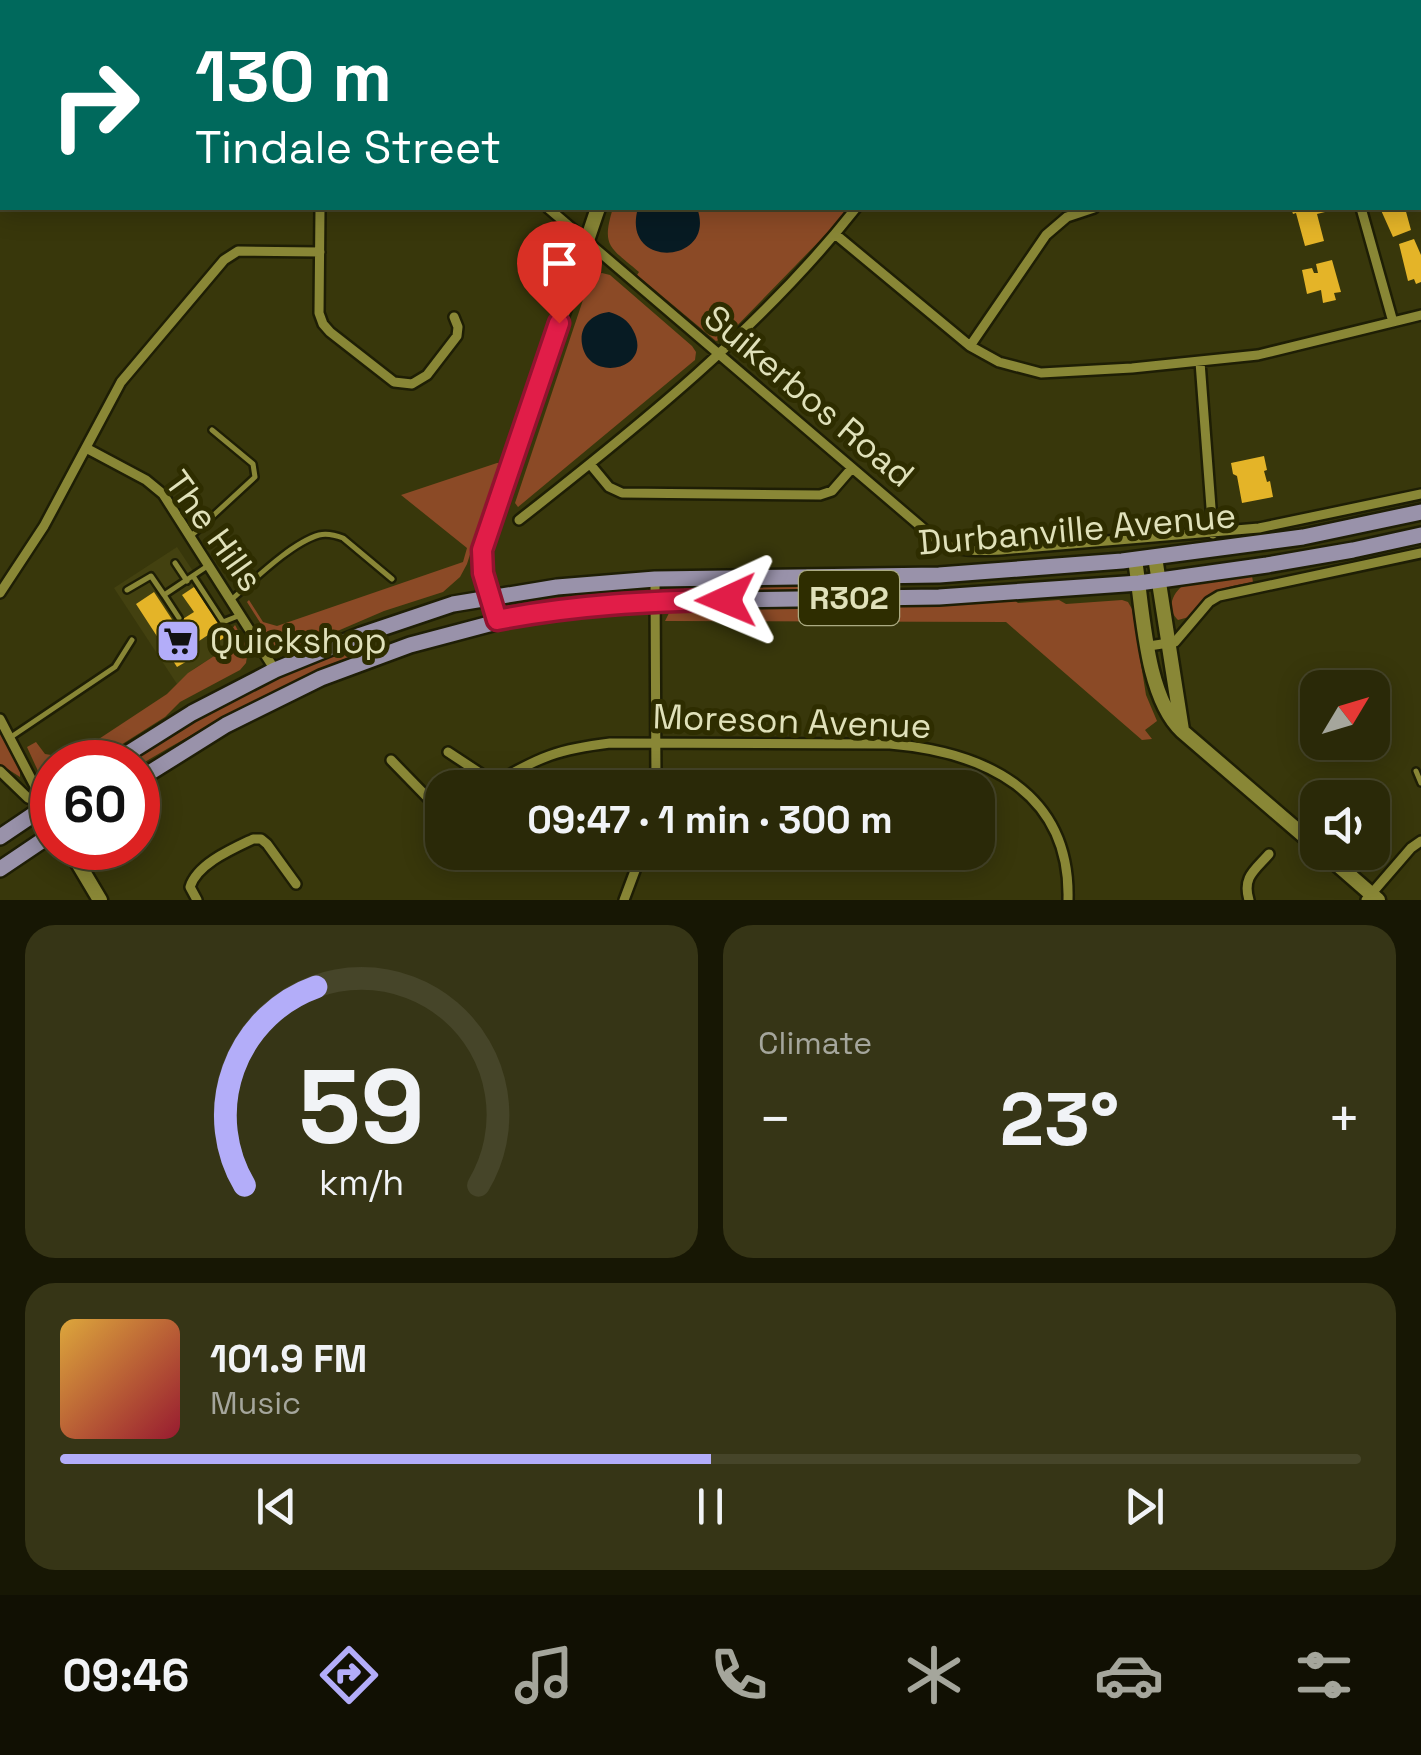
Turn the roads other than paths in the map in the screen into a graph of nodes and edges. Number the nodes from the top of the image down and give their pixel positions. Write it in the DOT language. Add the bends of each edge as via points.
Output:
graph roads {
  1 [pos="320,210"];
  2 [pos="550,210"];
  3 [pos="597,210"];
  4 [pos="854,210"];
  5 [pos="1088,210"];
  6 [pos="1362,210"];
  7 [pos="835,234"];
  8 [pos="586,240"];
  9 [pos="320,252"];
  10 [pos="1421,315"];
  11 [pos="454,317"];
  12 [pos="1393,322"];
  13 [pos="970,346"];
  14 [pos="719,355"];
  15 [pos="1200,362"];
  16 [pos="212,430"];
  17 [pos="86,448"];
  18 [pos="590,464"];
  19 [pos="852,468"];
  20 [pos="1421,494"];
  21 [pos="1421,512"];
  22 [pos="519,520"];
  23 [pos="1213,534"];
  24 [pos="1421,534"];
  25 [pos="190,537"];
  26 [pos="1421,554"];
  27 [pos="1155,556"];
  28 [pos="1135,560"];
  29 [pos="175,563"];
  30 [pos="209,566"];
  31 [pos="190,578"];
  32 [pos="655,578"];
  33 [pos="392,579"];
  34 [pos="1158,581"];
  35 [pos="1139,583"];
  36 [pos="126,590"];
  37 [pos="0,593"];
  38 [pos="164,595"];
  39 [pos="490,598"];
  40 [pos="231,600"];
  41 [pos="655,601"];
  42 [pos="240,614"];
  43 [pos="180,618"];
  44 [pos="497,620"];
  45 [pos="132,640"];
  46 [pos="1168,643"];
  47 [pos="1149,646"];
  48 [pos="275,670"];
  49 [pos="0,718"];
  50 [pos="1182,730"];
  51 [pos="11,737"];
  52 [pos="150,740"];
  53 [pos="656,744"];
  54 [pos="448,752"];
  55 [pos="391,760"];
  56 [pos="160,766"];
  57 [pos="473,770"];
  58 [pos="519,770"];
  59 [pos="656,770"];
  60 [pos="0,771"];
  61 [pos="1416,772"];
  62 [pos="30,776"];
  63 [pos="1421,783"];
  64 [pos="425,795"];
  65 [pos="30,799"];
  66 [pos="30,819"];
  67 [pos="1300,832"];
  68 [pos="0,837"];
  69 [pos="1421,840"];
  70 [pos="30,849"];
  71 [pos="1269,854"];
  72 [pos="0,869"];
  73 [pos="82,870"];
  74 [pos="635,870"];
  75 [pos="1342,870"];
  76 [pos="296,884"];
  77 [pos="1372,898"];
  78 [pos="100,900"];
  79 [pos="197,900"];
  80 [pos="624,900"];
  81 [pos="1068,900"];
  82 [pos="1249,900"];
  1 -- 9 [label="street"];
  2 -- 8 [label="street, Suikerbos Road"];
  3 -- 8 [label="street"];
  4 -- 7 [label="street"];
  5 -- 13 [label="street" via="1046,235"];
  6 -- 12 [label="street"];
  7 -- 13 [label="street"];
  7 -- 14 [label="street"];
  8 -- 14 [label="street, Suikerbos Road"];
  8 -- 39 [label="street" via="482,550"];
  9 -- 11 [label="street" via="323,324 394,382 412,384 426,375 457,336"];
  9 -- 17 [label="street" via="230,254 121,382"];
  10 -- 12 [label="street"];
  12 -- 15 [label="street"];
  13 -- 15 [label="street" via="1041,373"];
  14 -- 18 [label="street"];
  14 -- 19 [label="street, Suikerbos Road"];
  15 -- 23 [label="street"];
  16 -- 25 [label="lane" via="253,464 254,477"];
  17 -- 25 [label="street, The Hills" via="152,484"];
  17 -- 37 [label="street"];
  18 -- 19 [label="street" via="617,492 661,493 824,495"];
  18 -- 22 [label="street"];
  19 -- 23 [label="street, Suikerbos Road" via="932,538 962,550"];
  20 -- 23 [label="street, Suikerbos Road"];
  21 -- 27 [label="main road, Durbanville Avenue / R302" via="1303,538"];
  24 -- 34 [label="main road, Durbanville Avenue / R302"];
  25 -- 30 [label="street, The Hills"];
  26 -- 46 [label="street" via="1219,596"];
  27 -- 28 [label="main road, Durbanville Avenue / R302"];
  27 -- 34 [label="street"];
  28 -- 32 [label="main road, Durbanville Avenue / R302" via="940,575"];
  28 -- 35 [label="street"];
  29 -- 31 [label="lane"];
  30 -- 31 [label="lane"];
  30 -- 40 [label="street, The Hills"];
  31 -- 38 [label="lane"];
  31 -- 42 [label="lane" via="223,622"];
  32 -- 39 [label="main road, Durbanville Avenue / R302"];
  32 -- 41 [label="street"];
  33 -- 40 [label="lane" via="343,538 321,535 276,561"];
  34 -- 35 [label="main road, Durbanville Avenue / R302"];
  34 -- 46 [label="street"];
  35 -- 41 [label="main road, Durbanville Avenue / R302" via="939,597"];
  35 -- 47 [label="street"];
  36 -- 38 [label="lane" via="151,576"];
  38 -- 43 [label="lane"];
  39 -- 44 [label="street"];
  39 -- 48 [label="main road, Durbanville Avenue / R302" via="392,624"];
  40 -- 42 [label="street, The Hills"];
  41 -- 44 [label="main road, Durbanville Avenue / R302"];
  41 -- 53 [label="street"];
  42 -- 48 [label="street, The Hills"];
  44 -- 56 [label="main road, Durbanville Avenue / R302" via="298,688"];
  45 -- 51 [label="lane" via="115,666"];
  46 -- 47 [label="street"];
  46 -- 50 [label="street"];
  47 -- 50 [label="street" via="1158,692"];
  48 -- 52 [label="main road, Durbanville Avenue / R302"];
  49 -- 51 [label="street"];
  50 -- 67 [label="street"];
  51 -- 62 [label="street"];
  53 -- 58 [label="street, Moreson Avenue" via="571,747"];
  53 -- 59 [label="street"];
  53 -- 81 [label="street, Moreson Avenue" via="890,744 966,760 1021,789 1048,818 1065,854"];
  54 -- 57 [label="street, Moreson Avenue"];
  55 -- 64 [label="street"];
  60 -- 65 [label="street"];
  61 -- 63 [label="lane"];
  66 -- 68 [label="main road"];
  69 -- 77 [label="street"];
  70 -- 72 [label="main road"];
  71 -- 82 [label="street" via="1247,882"];
  73 -- 78 [label="street"];
  74 -- 80 [label="street"];
  75 -- 77 [label="street"];
  76 -- 79 [label="street" via="264,841 252,839 194,877 190,887"];
}
